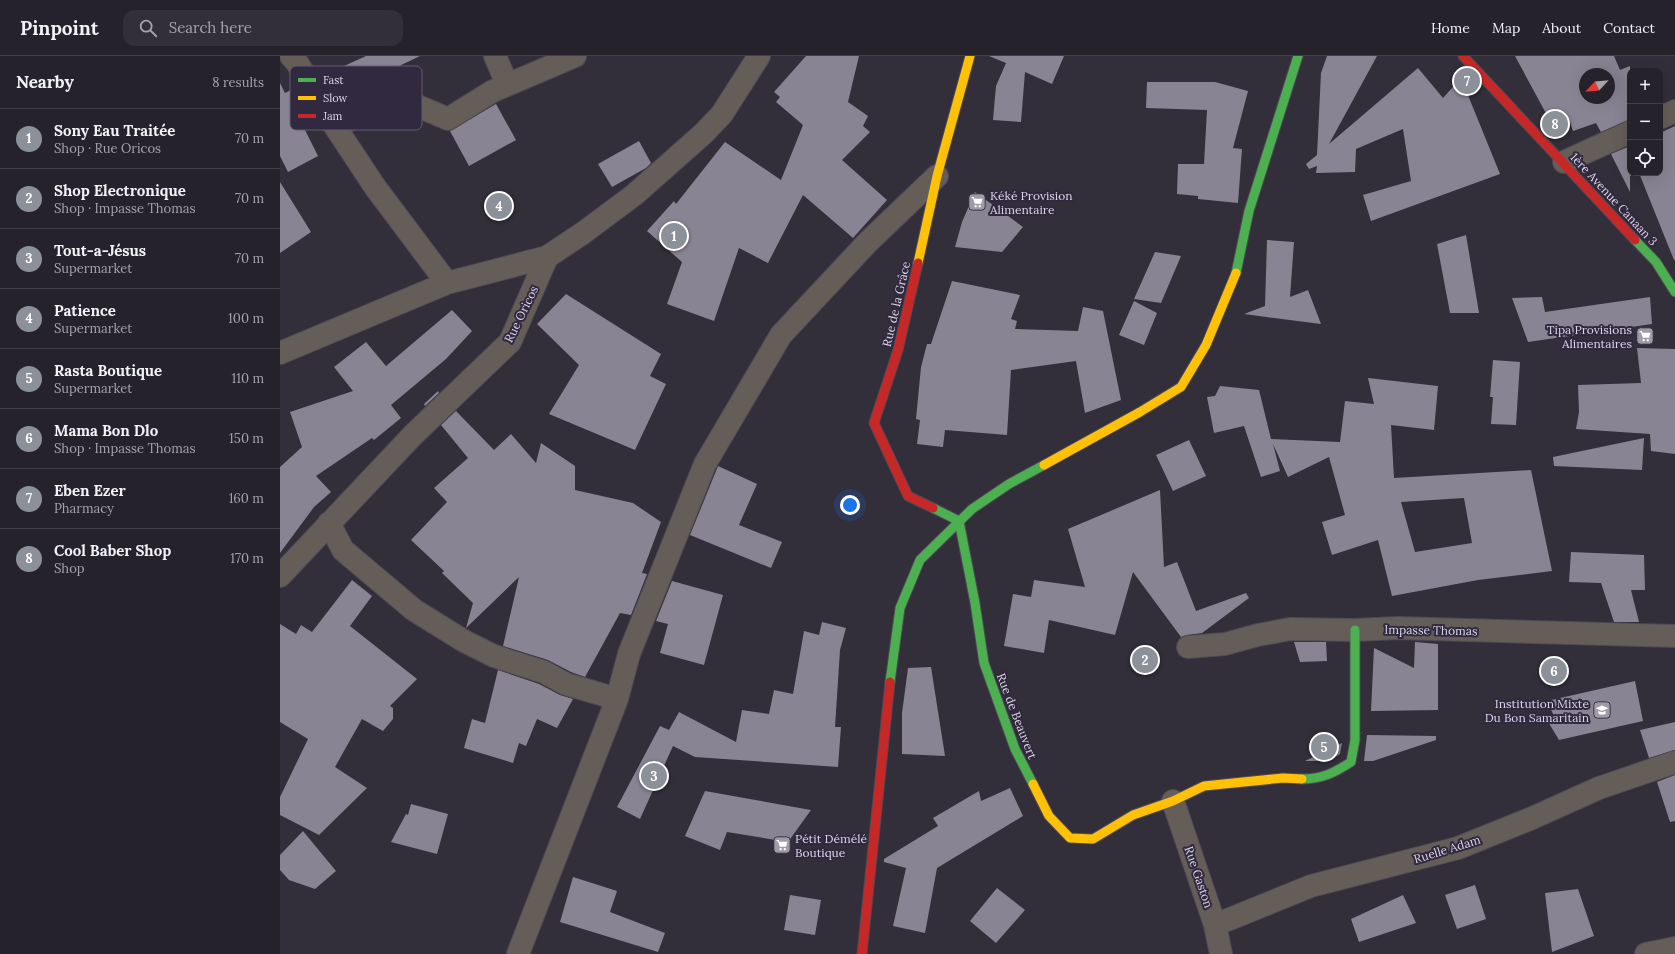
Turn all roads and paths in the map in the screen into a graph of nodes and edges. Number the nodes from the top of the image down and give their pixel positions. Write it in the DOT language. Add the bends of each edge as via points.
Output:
graph roads {
  1 [pos="291,56"];
  2 [pos="495,56"];
  3 [pos="575,56"];
  4 [pos="759,56"];
  5 [pos="970,56"];
  6 [pos="1298,56"];
  7 [pos="1463,56"];
  8 [pos="299,66"];
  9 [pos="507,84"];
  10 [pos="422,109"];
  11 [pos="1675,111"];
  12 [pos="1663,117"];
  13 [pos="337,130"];
  14 [pos="1627,133"];
  15 [pos="1564,162"];
  16 [pos="937,176"];
  17 [pos="547,257"];
  18 [pos="447,283"];
  19 [pos="1675,292"];
  20 [pos="280,353"];
  21 [pos="959,521"];
  22 [pos="329,523"];
  23 [pos="280,576"];
  24 [pos="1355,630"];
  25 [pos="1675,636"];
  26 [pos="1188,647"];
  27 [pos="617,698"];
  28 [pos="1675,762"];
  29 [pos="1173,801"];
  30 [pos="1215,925"];
  31 [pos="1675,948"];
  32 [pos="518,954"];
  33 [pos="862,954"];
  34 [pos="1221,954"];
  35 [pos="1646,954"];
  1 -- 8 [label="street"];
  2 -- 9 [label="street"];
  3 -- 9 [label="street"];
  4 -- 17 [label="street" via="722,114 704,134 634,195"];
  5 -- 16 [label="street, Rue de la Grâce"];
  6 -- 21 [label="street" via="1249,211 1236,274 1206,345 1181,387 1009,484"];
  7 -- 15 [label="street, 1ère Avenue Canaan 3"];
  9 -- 10 [label="street" via="448,118"];
  11 -- 12 [label="street"];
  13 -- 18 [label="street" via="375,186"];
  14 -- 15 [label="street"];
  15 -- 19 [label="street, 1ère Avenue Canaan 3" via="1656,262"];
  16 -- 21 [label="street, Rue de la Grâce" via="898,350 874,423 908,496"];
  16 -- 27 [label="street" via="868,242 781,335 705,464 629,654"];
  17 -- 18 [label="street"];
  17 -- 22 [label="street, Rue Oricos" via="510,342 413,435"];
  18 -- 20 [label="street"];
  21 -- 29 [label="street, Rue de Beauvert" via="984,663 1014,749 1049,816 1070,838 1093,840 1133,815"];
  21 -- 33 [label="street" via="920,560 900,608"];
  22 -- 23 [label="street, Rue Oricos"];
  22 -- 27 [label="street" via="343,550 414,610 464,641 494,656 544,672 566,684"];
  24 -- 25 [label="street, Impasse Thomas" via="1398,628"];
  24 -- 26 [label="street, Impasse Thomas" via="1290,628 1225,644"];
  24 -- 29 [label="street, Rue de Beauvert" via="1355,740 1351,762 1316,780 1283,778 1204,786"];
  27 -- 32 [label="street"];
  28 -- 30 [label="street, Ruelle Adam" via="1599,788 1458,848 1311,886"];
  29 -- 30 [label="street, Rue Gaston"];
  30 -- 34 [label="street, Rue Gaston"];
  31 -- 35 [label="street"];
}
